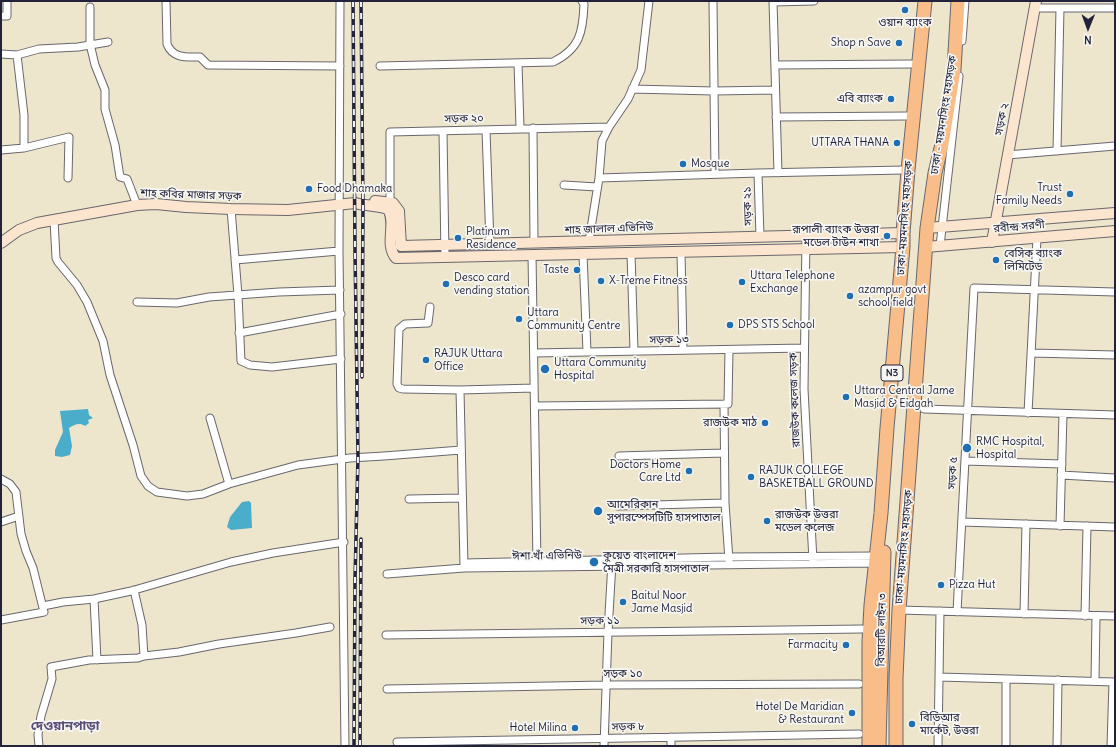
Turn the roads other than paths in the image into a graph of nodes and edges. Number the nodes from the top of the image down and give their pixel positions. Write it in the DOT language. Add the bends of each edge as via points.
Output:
graph roads {
  1 [pos="7,1"];
  2 [pos="166,1"];
  3 [pos="340,1"];
  4 [pos="582,1"];
  5 [pos="649,1"];
  6 [pos="713,1"];
  7 [pos="773,1"];
  8 [pos="814,1"];
  9 [pos="925,1"];
  10 [pos="958,1"];
  11 [pos="965,1"];
  12 [pos="1035,5"];
  13 [pos="90,8"];
  14 [pos="1060,8"];
  15 [pos="1115,8"];
  16 [pos="1,16"];
  17 [pos="108,42"];
  18 [pos="90,44"];
  19 [pos="1,54"];
  20 [pos="17,55"];
  21 [pos="518,63"];
  22 [pos="912,64"];
  23 [pos="774,65"];
  24 [pos="340,66"];
  25 [pos="380,66"];
  26 [pos="632,89"];
  27 [pos="775,90"];
  28 [pos="714,91"];
  29 [pos="908,116"];
  30 [pos="776,117"];
  31 [pos="609,127"];
  32 [pos="520,128"];
  33 [pos="533,128"];
  34 [pos="486,130"];
  35 [pos="443,131"];
  36 [pos="1115,146"];
  37 [pos="24,148"];
  38 [pos="1,150"];
  39 [pos="1057,151"];
  40 [pos="1007,155"];
  41 [pos="904,170"];
  42 [pos="778,173"];
  43 [pos="715,174"];
  44 [pos="68,178"];
  45 [pos="599,178"];
  46 [pos="564,185"];
  47 [pos="597,186"];
  48 [pos="390,202"];
  49 [pos="339,204"];
  50 [pos="359,204"];
  51 [pos="137,205"];
  52 [pos="231,209"];
  53 [pos="759,213"];
  54 [pos="1115,213"];
  55 [pos="54,220"];
  56 [pos="994,223"];
  57 [pos="942,227"];
  58 [pos="927,228"];
  59 [pos="1115,231"];
  60 [pos="903,233"];
  61 [pos="806,236"];
  62 [pos="760,237"];
  63 [pos="1037,238"];
  64 [pos="589,241"];
  65 [pos="992,242"];
  66 [pos="1,243"];
  67 [pos="534,243"];
  68 [pos="490,244"];
  69 [pos="445,245"];
  70 [pos="940,246"];
  71 [pos="904,247"];
  72 [pos="926,248"];
  73 [pos="806,249"];
  74 [pos="339,252"];
  75 [pos="681,252"];
  76 [pos="631,253"];
  77 [pos="583,254"];
  78 [pos="532,255"];
  79 [pos="445,257"];
  80 [pos="235,260"];
  81 [pos="340,290"];
  82 [pos="1034,290"];
  83 [pos="1115,292"];
  84 [pos="238,295"];
  85 [pos="137,302"];
  86 [pos="430,307"];
  87 [pos="341,314"];
  88 [pos="239,333"];
  89 [pos="804,348"];
  90 [pos="683,350"];
  91 [pos="729,350"];
  92 [pos="634,351"];
  93 [pos="587,352"];
  94 [pos="534,353"];
  95 [pos="1031,353"];
  96 [pos="1115,355"];
  97 [pos="341,359"];
  98 [pos="534,388"];
  99 [pos="460,390"];
  100 [pos="724,404"];
  101 [pos="535,406"];
  102 [pos="924,409"];
  103 [pos="968,411"];
  104 [pos="1028,413"];
  105 [pos="1063,414"];
  106 [pos="1115,415"];
  107 [pos="210,418"];
  108 [pos="461,450"];
  109 [pos="724,454"];
  110 [pos="619,456"];
  111 [pos="342,460"];
  112 [pos="965,461"];
  113 [pos="1062,464"];
  114 [pos="1061,475"];
  115 [pos="1115,478"];
  116 [pos="1,479"];
  117 [pos="229,484"];
  118 [pos="462,498"];
  119 [pos="409,499"];
  120 [pos="726,503"];
  121 [pos="618,506"];
  122 [pos="885,512"];
  123 [pos="19,516"];
  124 [pos="1,522"];
  125 [pos="962,522"];
  126 [pos="1026,524"];
  127 [pos="1060,526"];
  128 [pos="1087,526"];
  129 [pos="1115,527"];
  130 [pos="344,542"];
  131 [pos="813,560"];
  132 [pos="876,560"];
  133 [pos="729,561"];
  134 [pos="612,563"];
  135 [pos="537,564"];
  136 [pos="464,566"];
  137 [pos="387,574"];
  138 [pos="134,590"];
  139 [pos="94,599"];
  140 [pos="43,606"];
  141 [pos="899,610"];
  142 [pos="940,611"];
  143 [pos="957,612"];
  144 [pos="1024,614"];
  145 [pos="1085,616"];
  146 [pos="1096,616"];
  147 [pos="1115,616"];
  148 [pos="1,620"];
  149 [pos="330,627"];
  150 [pos="862,629"];
  151 [pos="608,632"];
  152 [pos="386,635"];
  153 [pos="144,656"];
  154 [pos="97,660"];
  155 [pos="939,677"];
  156 [pos="1006,679"];
  157 [pos="1058,680"];
  158 [pos="1095,681"];
  159 [pos="1114,682"];
  160 [pos="860,684"];
  161 [pos="606,685"];
  162 [pos="387,689"];
  163 [pos="859,734"];
  164 [pos="671,737"];
  165 [pos="604,738"];
  166 [pos="397,742"];
  167 [pos="547,743"];
  168 [pos="39,746"];
  169 [pos="345,746"];
  170 [pos="604,746"];
  171 [pos="671,746"];
  172 [pos="869,746"];
  173 [pos="879,746"];
  174 [pos="896,746"];
  175 [pos="938,746"];
  176 [pos="1006,746"];
  177 [pos="1057,746"];
  178 [pos="1111,746"];
  1 -- 16 [label="street" via="7,16"];
  2 -- 24 [label="street" via="167,44 176,56 200,57 208,65"];
  3 -- 24 [label="street"];
  4 -- 21 [label="street" via="583,24 580,36 568,52 553,62"];
  5 -- 26 [label="street" via="641,70"];
  6 -- 28 [label="street"];
  7 -- 8 [label="street"];
  7 -- 23 [label="street"];
  9 -- 60 [label="highway, ঢাকা-ময়মনসিংহ মহাসড়ক / N3"];
  10 -- 58 [label="highway, ঢাকা - ময়মনসিংহ মহাসড়ক / N3" via="954,70"];
  11 -- 57 [label="street" via="956,111"];
  12 -- 14 [label="street"];
  12 -- 40 [label="main road, সড়ক ২"];
  13 -- 18 [label="street"];
  14 -- 15 [label="street"];
  14 -- 39 [label="street"];
  17 -- 18 [label="street"];
  18 -- 20 [label="street" via="39,49"];
  18 -- 51 [label="street" via="105,90 105,109 115,145 120,177 127,180"];
  19 -- 20 [label="street"];
  20 -- 37 [label="street" via="23,107"];
  21 -- 25 [label="street"];
  21 -- 32 [label="street"];
  22 -- 23 [label="street"];
  23 -- 27 [label="street"];
  24 -- 49 [label="street"];
  26 -- 28 [label="street"];
  26 -- 31 [label="street"];
  27 -- 28 [label="street"];
  27 -- 30 [label="street"];
  28 -- 43 [label="street"];
  29 -- 30 [label="street"];
  30 -- 42 [label="street"];
  31 -- 33 [label="street, সড়ক ২০"];
  31 -- 45 [label="street" via="602,141"];
  32 -- 33 [label="street, সড়ক ২০"];
  32 -- 34 [label="street, সড়ক ২০"];
  33 -- 67 [label="street"];
  34 -- 35 [label="street, সড়ক ২০"];
  34 -- 68 [label="street"];
  35 -- 48 [label="street, সড়ক ২০" via="390,132"];
  35 -- 69 [label="street"];
  36 -- 39 [label="street"];
  37 -- 38 [label="street"];
  37 -- 44 [label="street" via="69,137"];
  39 -- 40 [label="street"];
  40 -- 56 [label="main road, সড়ক ২"];
  41 -- 42 [label="street, সড়ক ২১"];
  42 -- 53 [label="street, সড়ক ২১" via="758,174"];
  43 -- 45 [label="street, সড়ক ২১"];
  43 -- 53 [label="street, সড়ক ২১" via="758,174"];
  45 -- 47 [label="street"];
  46 -- 47 [label="street"];
  47 -- 64 [label="street"];
  48 -- 50 [label="main road" via="363,200"];
  48 -- 69 [label="main road, শাহ জালাল এভিনিউ" via="398,209 401,246"];
  49 -- 50 [label="main road, শাহ কবির মাজার সড়ক"];
  49 -- 52 [label="main road, শাহ কবির মাজার সড়ক" via="288,210"];
  49 -- 74 [label="street"];
  50 -- 79 [label="main road" via="388,209 391,216 392,251 396,258"];
  51 -- 52 [label="main road, শাহ কবির মাজার সড়ক"];
  51 -- 55 [label="main road, শাহ কবির মাজার সড়ক"];
  52 -- 80 [label="street"];
  53 -- 62 [label="street, সড়ক ২১"];
  54 -- 56 [label="main road, রবীন্দ্র সরণী"];
  55 -- 66 [label="main road, শাহ কবির মাজার সড়ক" via="19,230"];
  55 -- 117 [label="street" via="56,258 87,302 104,340 110,375 141,476 148,486 157,492 187,496 203,494"];
  56 -- 57 [label="main road, রবীন্দ্র সরণী"];
  56 -- 65 [label="main road, সড়ক ২"];
  57 -- 58 [label="main road, রবীন্দ্র সরণী"];
  57 -- 70 [label="street"];
  58 -- 72 [label="highway, ঢাকা-ময়মনসিংহ মহাসড়ক / N3"];
  59 -- 63 [label="main road, রবীন্দ্র সরণী"];
  60 -- 61 [label="main road, শাহ জালাল এভিনিউ"];
  60 -- 71 [label="highway, ঢাকা-ময়মনসিংহ মহাসড়ক / N3"];
  61 -- 62 [label="main road, শাহ জালাল এভিনিউ"];
  61 -- 73 [label="street, রাজউক কলেজ সড়ক"];
  62 -- 64 [label="main road, শাহ জালাল এভিনিউ"];
  63 -- 65 [label="main road, রবীন্দ্র সরণী"];
  63 -- 82 [label="street"];
  64 -- 67 [label="main road, শাহ জালাল এভিনিউ"];
  65 -- 70 [label="main road, রবীন্দ্র সরণী"];
  67 -- 68 [label="main road, শাহ জালাল এভিনিউ"];
  68 -- 69 [label="main road, শাহ জালাল এভিনিউ"];
  69 -- 79 [label="street"];
  70 -- 72 [label="main road, রবীন্দ্র সরণী"];
  71 -- 73 [label="main road"];
  71 -- 122 [label="highway, ঢাকা-ময়মনসিংহ মহাসড়ক / N3" via="887,428"];
  72 -- 141 [label="highway, ঢাকা-ময়মনসিংহ মহাসড়ক / N3"];
  73 -- 75 [label="main road"];
  73 -- 89 [label="street, রাজউক কলেজ সড়ক"];
  74 -- 80 [label="street"];
  74 -- 81 [label="street"];
  75 -- 76 [label="main road"];
  75 -- 90 [label="street"];
  76 -- 77 [label="main road"];
  76 -- 92 [label="street"];
  77 -- 78 [label="main road"];
  77 -- 93 [label="street"];
  78 -- 79 [label="main road"];
  78 -- 94 [label="street"];
  80 -- 84 [label="street"];
  81 -- 84 [label="street"];
  81 -- 87 [label="street"];
  82 -- 83 [label="street"];
  82 -- 95 [label="street"];
  82 -- 103 [label="street, সড়ক ৫" via="974,288"];
  84 -- 85 [label="street" via="177,303"];
  84 -- 88 [label="street"];
  86 -- 99 [label="street" via="428,323 405,324 399,329 397,384 402,389"];
  87 -- 88 [label="street"];
  87 -- 97 [label="street"];
  88 -- 97 [label="street" via="241,361 250,365 272,367"];
  89 -- 91 [label="street, সড়ক ১৩"];
  89 -- 131 [label="street, রাজউক কলেজ সড়ক"];
  90 -- 91 [label="street, সড়ক ১৩"];
  90 -- 92 [label="street, সড়ক ১৩"];
  91 -- 100 [label="street" via="728,404"];
  92 -- 93 [label="street, সড়ক ১৩"];
  93 -- 94 [label="street, সড়ক ১৩"];
  94 -- 98 [label="street"];
  95 -- 96 [label="street"];
  95 -- 104 [label="street"];
  97 -- 111 [label="street"];
  98 -- 99 [label="street"];
  98 -- 101 [label="street"];
  99 -- 108 [label="street"];
  100 -- 101 [label="street"];
  100 -- 109 [label="street"];
  101 -- 135 [label="street"];
  102 -- 103 [label="street"];
  103 -- 104 [label="street"];
  103 -- 112 [label="street, সড়ক ৫"];
  104 -- 105 [label="street"];
  105 -- 106 [label="street"];
  105 -- 113 [label="street"];
  107 -- 117 [label="street"];
  108 -- 111 [label="street"];
  108 -- 118 [label="street"];
  109 -- 110 [label="street"];
  109 -- 120 [label="street"];
  111 -- 117 [label="street" via="298,465"];
  111 -- 130 [label="street"];
  112 -- 113 [label="street"];
  112 -- 125 [label="street, সড়ক ৫"];
  113 -- 114 [label="street"];
  114 -- 115 [label="street"];
  114 -- 127 [label="street"];
  116 -- 123 [label="street" via="16,492"];
  118 -- 119 [label="street"];
  118 -- 136 [label="street"];
  120 -- 121 [label="street"];
  120 -- 133 [label="street"];
  122 -- 132 [label="highway, ঢাকা-ময়মনসিংহ মহাসড়ক / N3"];
  122 -- 173 [label="highway, বিআরটি লাইন ৩"];
  123 -- 124 [label="street"];
  123 -- 140 [label="street" via="21,534"];
  125 -- 126 [label="street"];
  125 -- 143 [label="street, সড়ক ৫"];
  126 -- 127 [label="street"];
  126 -- 144 [label="street"];
  127 -- 128 [label="street"];
  128 -- 129 [label="street"];
  128 -- 145 [label="street"];
  130 -- 138 [label="street" via="231,562"];
  130 -- 169 [label="street"];
  131 -- 132 [label="street, ঈশা খাঁ এভিনিউ"];
  131 -- 133 [label="street, ঈশা খাঁ এভিনিউ"];
  132 -- 172 [label="highway, ঢাকা-ময়মনসিংহ মহাসড়ক / N3" via="869,642"];
  133 -- 134 [label="street, ঈশা খাঁ এভিনিউ"];
  134 -- 135 [label="street, ঈশা খাঁ এভিনিউ"];
  134 -- 151 [label="street"];
  135 -- 136 [label="street, ঈশা খাঁ এভিনিউ"];
  136 -- 137 [label="street"];
  138 -- 139 [label="street"];
  138 -- 153 [label="street" via="142,625"];
  139 -- 140 [label="street"];
  139 -- 154 [label="street"];
  140 -- 148 [label="street" via="44,612"];
  141 -- 142 [label="street"];
  141 -- 174 [label="highway, ঢাকা-ময়মনসিংহ মহাসড়ক / N3"];
  142 -- 143 [label="street"];
  142 -- 155 [label="street"];
  143 -- 144 [label="street"];
  144 -- 145 [label="street"];
  145 -- 146 [label="street"];
  146 -- 147 [label="street"];
  146 -- 158 [label="street"];
  149 -- 153 [label="street"];
  150 -- 151 [label="street, সড়ক ১১"];
  151 -- 152 [label="street, সড়ক ১১"];
  151 -- 161 [label="street"];
  153 -- 154 [label="street"];
  154 -- 168 [label="street" via="51,667 52,679 41,716"];
  155 -- 156 [label="street"];
  155 -- 175 [label="street"];
  156 -- 157 [label="street"];
  156 -- 176 [label="street"];
  157 -- 158 [label="street"];
  157 -- 177 [label="street"];
  158 -- 159 [label="street"];
  159 -- 178 [label="street"];
  160 -- 161 [label="street, সড়ক ১০"];
  161 -- 162 [label="street, সড়ক ১০"];
  161 -- 165 [label="street"];
  163 -- 164 [label="street, সড়ক ৮"];
  164 -- 165 [label="street, সড়ক ৮"];
  164 -- 171 [label="street"];
  165 -- 167 [label="street, সড়ক ৮"];
  165 -- 170 [label="street"];
  166 -- 167 [label="street, সড়ক ৮"];
}
